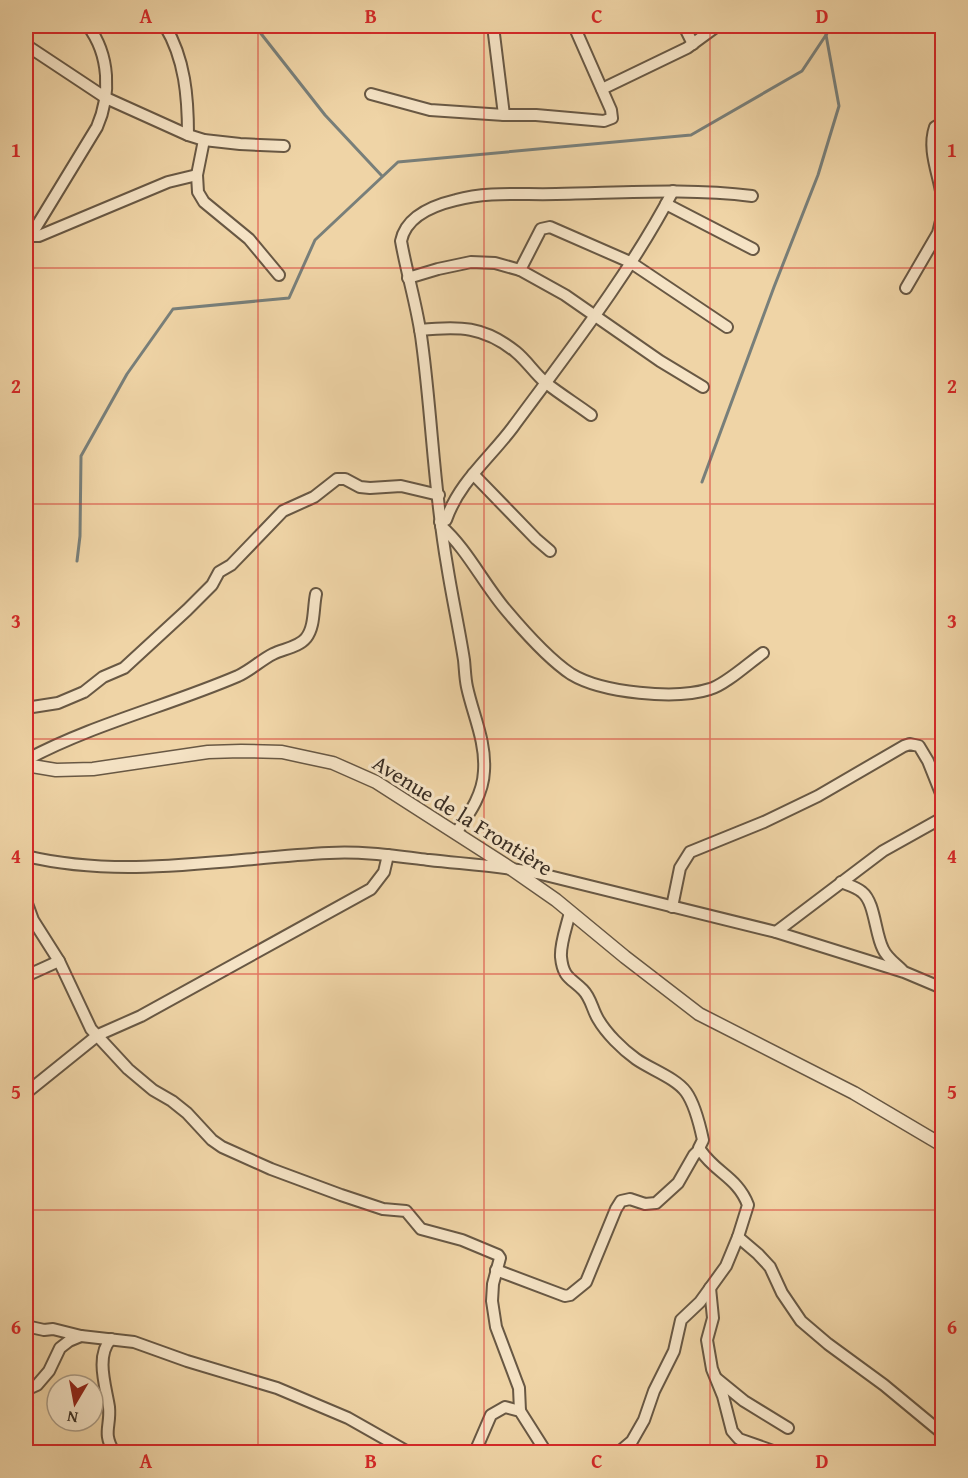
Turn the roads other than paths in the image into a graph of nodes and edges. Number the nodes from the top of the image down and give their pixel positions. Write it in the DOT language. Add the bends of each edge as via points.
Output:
graph roads {
  1 [pos="88,26"];
  2 [pos="165,26"];
  3 [pos="493,26"];
  4 [pos="574,26"];
  5 [pos="684,26"];
  6 [pos="717,26"];
  7 [pos="693,44"];
  8 [pos="26,45"];
  9 [pos="602,89"];
  10 [pos="371,94"];
  11 [pos="106,99"];
  12 [pos="504,116"];
  13 [pos="942,123"];
  14 [pos="188,135"];
  15 [pos="204,140"];
  16 [pos="284,146"];
  17 [pos="197,175"];
  18 [pos="673,191"];
  19 [pos="752,196"];
  20 [pos="942,197"];
  21 [pos="666,204"];
  22 [pos="942,218"];
  23 [pos="28,237"];
  24 [pos="753,249"];
  25 [pos="630,262"];
  26 [pos="520,270"];
  27 [pos="279,275"];
  28 [pos="408,278"];
  29 [pos="906,288"];
  30 [pos="595,314"];
  31 [pos="727,327"];
  32 [pos="420,330"];
  33 [pos="545,382"];
  34 [pos="703,387"];
  35 [pos="591,415"];
  36 [pos="473,474"];
  37 [pos="439,495"];
  38 [pos="440,524"];
  39 [pos="550,551"];
  40 [pos="316,594"];
  41 [pos="763,653"];
  42 [pos="26,708"];
  43 [pos="26,760"];
  44 [pos="26,765"];
  45 [pos="942,796"];
  46 [pos="942,818"];
  47 [pos="456,833"];
  48 [pos="388,855"];
  49 [pos="26,856"];
  50 [pos="510,868"];
  51 [pos="841,882"];
  52 [pos="26,901"];
  53 [pos="672,907"];
  54 [pos="570,912"];
  55 [pos="776,932"];
  56 [pos="59,961"];
  57 [pos="904,972"];
  58 [pos="26,976"];
  59 [pos="942,988"];
  60 [pos="98,1035"];
  61 [pos="26,1093"];
  62 [pos="942,1145"];
  63 [pos="700,1149"];
  64 [pos="738,1237"];
  65 [pos="496,1270"];
  66 [pos="710,1288"];
  67 [pos="26,1326"];
  68 [pos="81,1336"];
  69 [pos="111,1339"];
  70 [pos="714,1377"];
  71 [pos="26,1390"];
  72 [pos="520,1411"];
  73 [pos="788,1428"];
  74 [pos="942,1433"];
  75 [pos="114,1452"];
  76 [pos="408,1452"];
  77 [pos="475,1452"];
  78 [pos="546,1452"];
  79 [pos="619,1452"];
  80 [pos="776,1452"];
  1 -- 11 [label="street" via="105,62"];
  2 -- 14 [label="street" via="184,77"];
  3 -- 12 [label="street"];
  4 -- 9 [label="street"];
  5 -- 7 [label="street"];
  6 -- 7 [label="street"];
  7 -- 9 [label="street"];
  8 -- 11 [label="street"];
  9 -- 12 [label="street" via="612,118 604,121"];
  10 -- 12 [label="street" via="430,110"];
  11 -- 14 [label="street"];
  11 -- 23 [label="street" via="98,127"];
  13 -- 20 [label="street" via="935,127 933,142"];
  14 -- 15 [label="street"];
  15 -- 16 [label="street"];
  15 -- 17 [label="street"];
  17 -- 23 [label="street" via="168,182 59,229"];
  17 -- 27 [label="street" via="198,192 204,202 249,239"];
  18 -- 19 [label="street"];
  18 -- 21 [label="street"];
  18 -- 28 [label="street" via="504,194 457,199 420,214 405,230 400,241"];
  21 -- 24 [label="street"];
  21 -- 25 [label="street"];
  22 -- 29 [label="street" via="938,233"];
  25 -- 26 [label="street" via="545,227"];
  25 -- 30 [label="street"];
  25 -- 31 [label="street"];
  26 -- 28 [label="street" via="471,262"];
  26 -- 30 [label="street"];
  28 -- 32 [label="street"];
  30 -- 33 [label="street"];
  30 -- 34 [label="street" via="660,362"];
  32 -- 33 [label="street" via="474,330 517,353"];
  32 -- 37 [label="street"];
  33 -- 35 [label="street"];
  33 -- 36 [label="street"];
  36 -- 38 [label="street"];
  36 -- 39 [label="street"];
  37 -- 38 [label="street"];
  37 -- 42 [label="street" via="401,486 360,487 337,479 283,511 231,565 219,572 188,610 124,668 58,703"];
  38 -- 41 [label="street" via="505,609 540,647 571,674 593,684 645,693 694,693 717,686"];
  38 -- 47 [label="street" via="466,684 483,752 481,788"];
  40 -- 43 [label="street" via="310,630 296,645 265,658 241,675 124,718"];
  44 -- 47 [label="street, Avenue de la Frontière" via="93,770 208,752 241,751 314,757 376,782"];
  45 -- 53 [label="street" via="919,746 910,744 818,796 690,852 680,868"];
  46 -- 51 [label="street" via="894,844"];
  47 -- 50 [label="street, Avenue de la Frontière"];
  48 -- 49 [label="street" via="329,853 220,863 98,867 56,864"];
  48 -- 50 [label="street"];
  48 -- 60 [label="street" via="384,872 371,889 141,1016"];
  50 -- 53 [label="street"];
  50 -- 54 [label="street, Avenue de la Frontière"];
  51 -- 55 [label="street"];
  51 -- 57 [label="street" via="865,894 882,949"];
  52 -- 56 [label="street" via="33,920"];
  53 -- 55 [label="street"];
  54 -- 62 [label="street, Avenue de la Frontière" via="699,1014 854,1093"];
  54 -- 63 [label="street" via="561,956 570,981 584,990 598,1019 623,1048 686,1092 704,1140"];
  55 -- 57 [label="street"];
  56 -- 58 [label="street"];
  56 -- 60 [label="street" via="86,1020"];
  57 -- 59 [label="street"];
  60 -- 61 [label="street"];
  60 -- 65 [label="street" via="128,1069 187,1113 222,1147 341,1195 383,1209 409,1212 421,1229 498,1255"];
  63 -- 64 [label="street" via="744,1194 748,1205"];
  63 -- 65 [label="street" via="678,1183 656,1203 621,1201 586,1282 570,1295"];
  64 -- 66 [label="street" via="726,1266"];
  64 -- 74 [label="street" via="770,1267 801,1322"];
  65 -- 72 [label="street" via="492,1301 495,1320 519,1388"];
  66 -- 70 [label="street" via="713,1318 707,1340"];
  66 -- 79 [label="street" via="681,1320 674,1351 644,1420 632,1441"];
  67 -- 68 [label="street"];
  68 -- 69 [label="street"];
  68 -- 71 [label="street" via="60,1348 49,1371 37,1385"];
  69 -- 75 [label="street" via="104,1353 104,1366 109,1410 107,1436"];
  69 -- 76 [label="street" via="134,1342 277,1388 348,1418"];
  70 -- 73 [label="street"];
  70 -- 80 [label="street" via="735,1436"];
  72 -- 77 [label="street" via="505,1407 491,1416"];
  72 -- 78 [label="street"];
}
